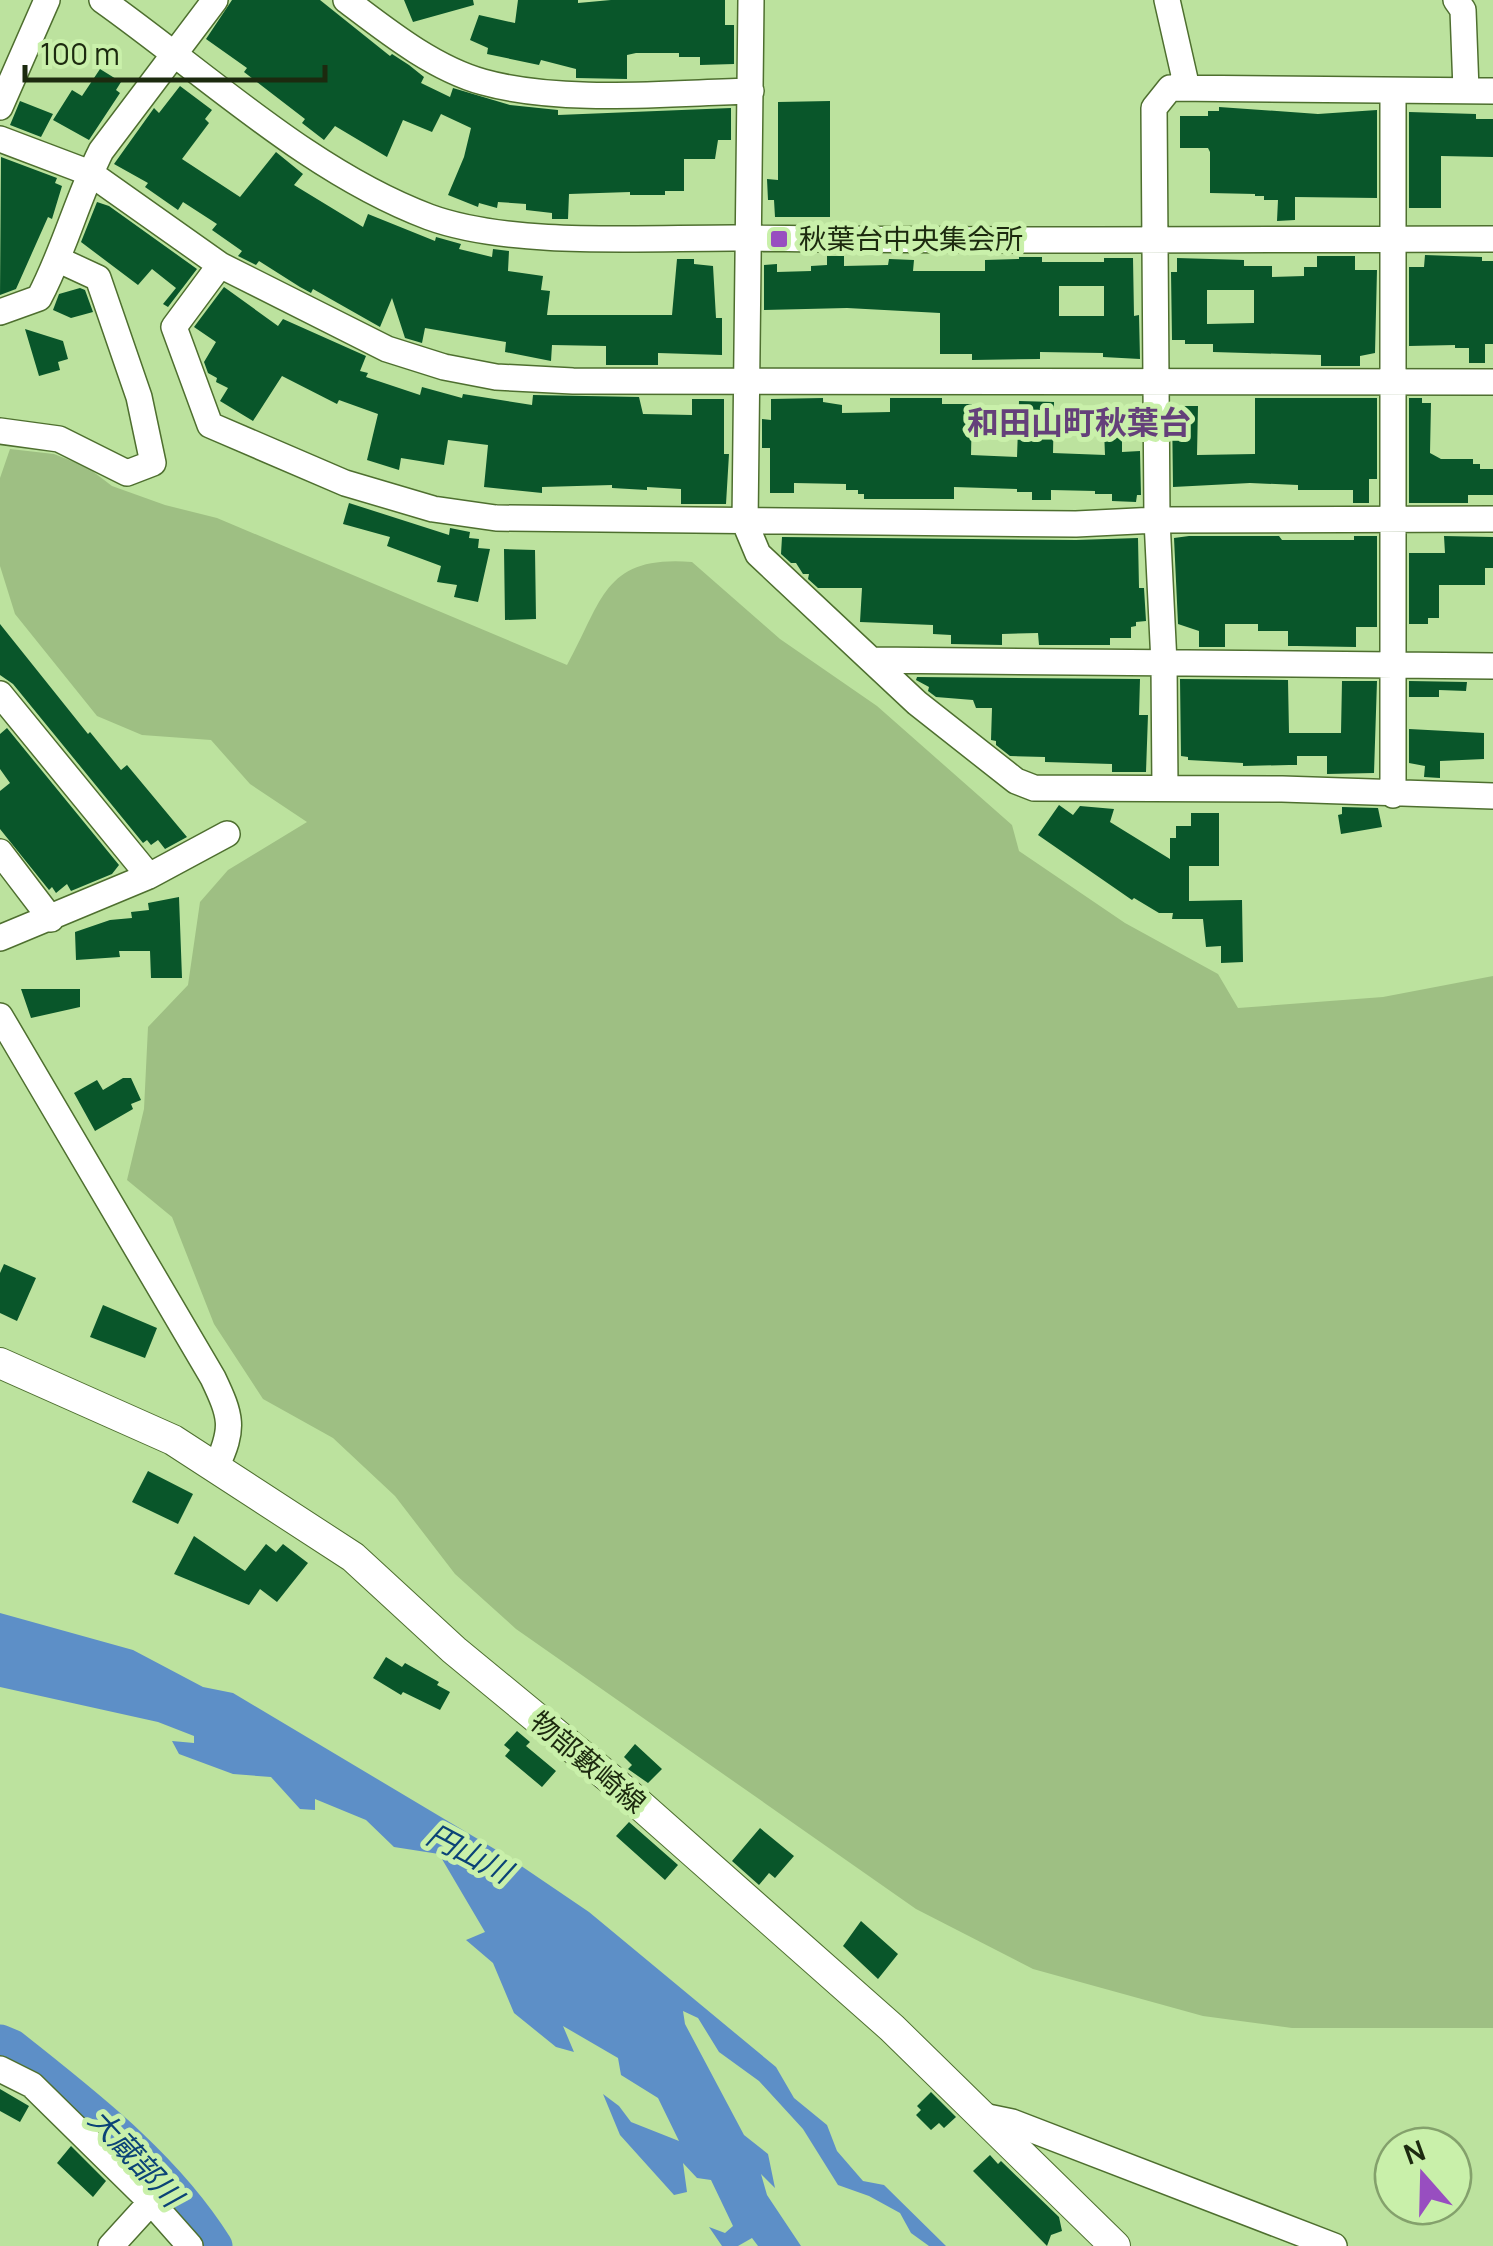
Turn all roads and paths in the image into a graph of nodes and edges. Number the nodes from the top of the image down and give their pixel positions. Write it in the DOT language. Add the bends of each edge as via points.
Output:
graph roads {
  1 [pos="48,0"];
  2 [pos="102,0"];
  3 [pos="215,0"];
  4 [pos="346,0"];
  5 [pos="751,0"];
  6 [pos="1167,0"];
  7 [pos="1456,0"];
  8 [pos="175,52"];
  9 [pos="1188,88"];
  10 [pos="1466,90"];
  11 [pos="1393,91"];
  12 [pos="1493,91"];
  13 [pos="751,92"];
  14 [pos="0,107"];
  15 [pos="0,140"];
  16 [pos="90,173"];
  17 [pos="749,238"];
  18 [pos="1154,238"];
  19 [pos="1393,239"];
  20 [pos="1493,239"];
  21 [pos="59,260"];
  22 [pos="220,265"];
  23 [pos="0,312"];
  24 [pos="1156,381"];
  25 [pos="746,382"];
  26 [pos="1393,382"];
  27 [pos="1493,382"];
  28 [pos="0,431"];
  29 [pos="1493,519"];
  30 [pos="1157,520"];
  31 [pos="1393,521"];
  32 [pos="745,523"];
  33 [pos="872,660"];
  34 [pos="1164,663"];
  35 [pos="1393,664"];
  36 [pos="1493,666"];
  37 [pos="0,694"];
  38 [pos="1165,788"];
  39 [pos="1393,795"];
  40 [pos="1493,796"];
  41 [pos="226,834"];
  42 [pos="0,852"];
  43 [pos="150,876"];
  44 [pos="51,919"];
  45 [pos="0,938"];
  46 [pos="0,1016"];
  47 [pos="0,1363"];
  48 [pos="216,1467"];
  49 [pos="0,2068"];
  50 [pos="984,2116"];
  51 [pos="151,2202"];
  52 [pos="111,2246"];
  53 [pos="190,2246"];
  54 [pos="1115,2246"];
  55 [pos="1334,2246"];
  1 -- 14 [label="street"];
  2 -- 8 [label="street"];
  3 -- 8 [label="street"];
  4 -- 13 [label="street" via="394,36 482,82 565,94"];
  5 -- 13 [label="street"];
  6 -- 9 [label="street"];
  7 -- 10 [label="street" via="1463,10"];
  8 -- 16 [label="street"];
  8 -- 17 [label="street" via="355,183 431,218 564,237"];
  9 -- 11 [label="street"];
  9 -- 18 [label="street" via="1170,88 1154,108"];
  10 -- 11 [label="street"];
  10 -- 12 [label="street"];
  11 -- 19 [label="street"];
  13 -- 17 [label="street"];
  15 -- 16 [label="street"];
  16 -- 21 [label="street"];
  16 -- 22 [label="street"];
  17 -- 18 [label="street"];
  17 -- 25 [label="street"];
  18 -- 19 [label="street"];
  18 -- 24 [label="street"];
  19 -- 20 [label="street"];
  19 -- 26 [label="street"];
  21 -- 23 [label="street" via="40,298"];
  21 -- 28 [label="street" via="98,278 139,397 153,463 127,472 59,438"];
  22 -- 25 [label="street" via="387,349 444,367 573,381"];
  22 -- 32 [label="street" via="174,327 210,425 345,483 433,508 496,518"];
  24 -- 25 [label="street"];
  24 -- 26 [label="street"];
  24 -- 30 [label="street"];
  25 -- 32 [label="street"];
  26 -- 27 [label="street"];
  26 -- 31 [label="street"];
  29 -- 31 [label="street"];
  30 -- 31 [label="street"];
  30 -- 32 [label="street"];
  30 -- 34 [label="street"];
  31 -- 35 [label="street"];
  32 -- 33 [label="street" via="758,554"];
  33 -- 34 [label="street"];
  33 -- 38 [label="street" via="1016,781 1034,788"];
  34 -- 35 [label="street"];
  34 -- 38 [label="street"];
  35 -- 36 [label="street"];
  35 -- 39 [label="street"];
  37 -- 43 [label="street"];
  38 -- 39 [label="street"];
  39 -- 40 [label="street"];
  41 -- 43 [label="street"];
  42 -- 44 [label="street"];
  43 -- 44 [label="street"];
  44 -- 45 [label="street"];
  46 -- 48 [label="street" via="213,1378 229,1412 230,1440"];
  47 -- 48 [label="main road, 物部藪崎線" via="173,1440"];
  48 -- 50 [label="main road, 物部藪崎線" via="353,1557"];
  49 -- 51 [label="street" via="32,2085"];
  50 -- 54 [label="main road, 物部藪崎線"];
  50 -- 55 [label="street"];
  51 -- 52 [label="street"];
  51 -- 53 [label="street"];
}
